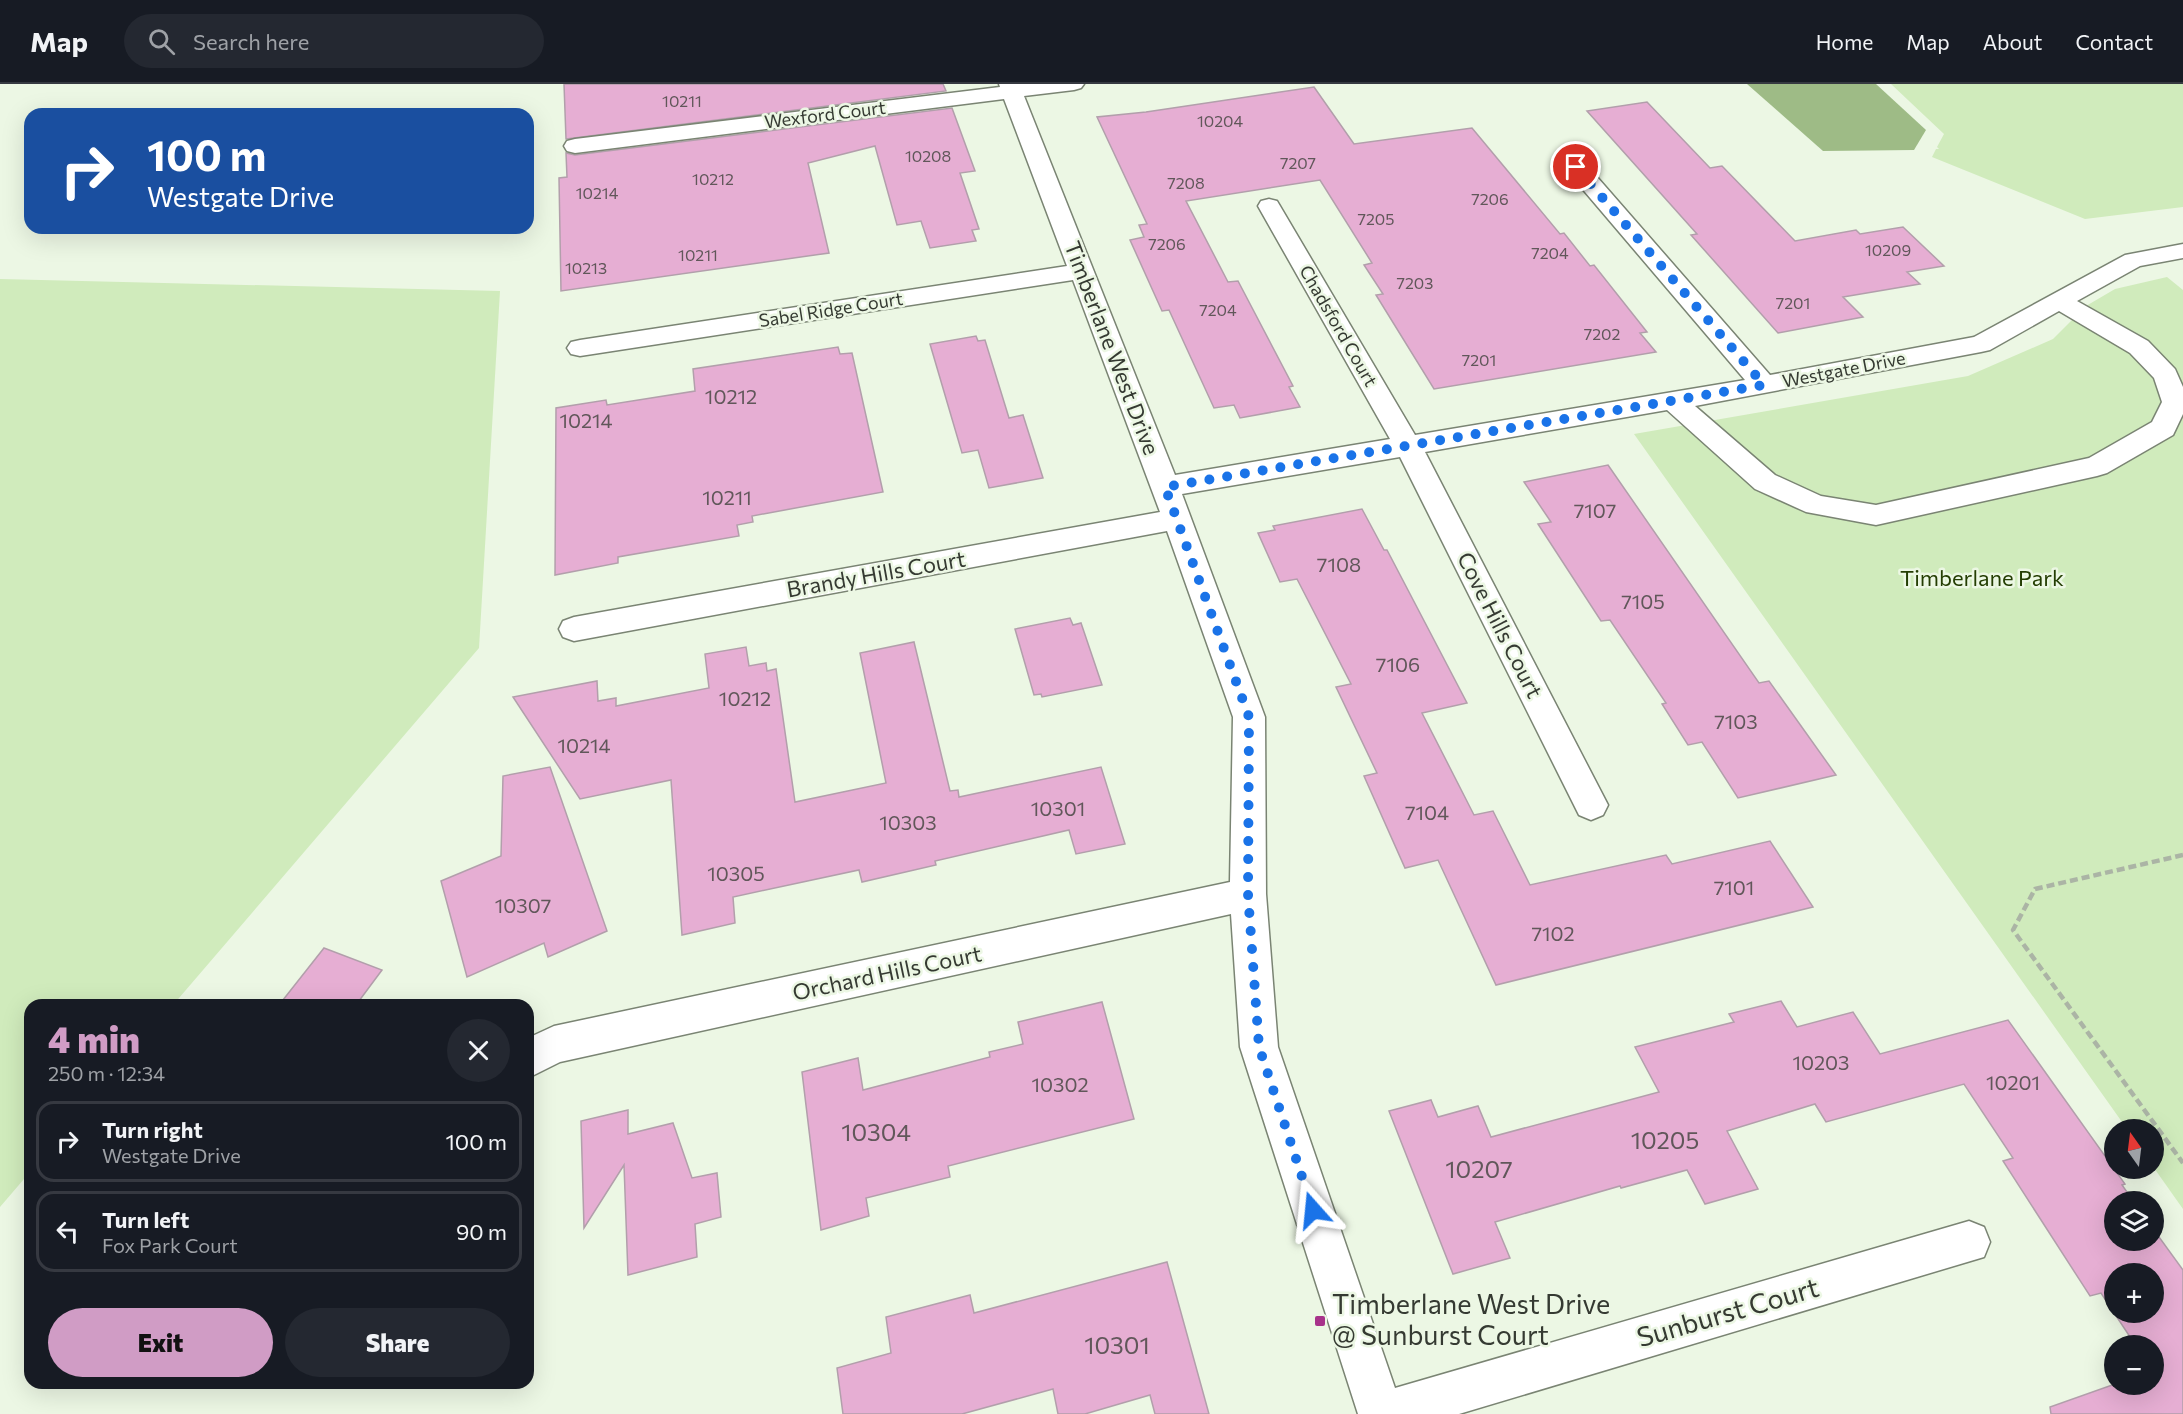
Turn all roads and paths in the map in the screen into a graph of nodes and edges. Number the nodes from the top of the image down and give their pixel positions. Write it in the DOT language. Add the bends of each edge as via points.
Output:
graph roads {
  1 [pos="1074,84"];
  2 [pos="1011,88"];
  3 [pos="575,146"];
  4 [pos="1576,167"];
  5 [pos="1269,206"];
  6 [pos="2183,251"];
  7 [pos="1082,271"];
  8 [pos="2059,301"];
  9 [pos="580,348"];
  10 [pos="1764,385"];
  11 [pos="1673,401"];
  12 [pos="1408,446"];
  13 [pos="1165,487"];
  14 [pos="1178,519"];
  15 [pos="574,629"];
  16 [pos="1591,805"];
  17 [pos="2183,855"];
  18 [pos="1248,894"];
  19 [pos="534,1056"];
  20 [pos="2183,1163"];
  21 [pos="1969,1242"];
  22 [pos="1381,1414"];
  1 -- 2 [label="street, Wexford Court"];
  2 -- 3 [label="street, Wexford Court"];
  2 -- 7 [label="street, Timberlane West Drive"];
  4 -- 10 [label="street"];
  5 -- 12 [label="street, Chadsford Court"];
  6 -- 8 [label="street, Westgate Drive" via="2133,260"];
  7 -- 9 [label="street, Sabel Ridge Court"];
  7 -- 13 [label="street, Timberlane West Drive"];
  8 -- 10 [label="street, Westgate Drive" via="1981,344"];
  8 -- 11 [label="street" via="2139,346 2166,375 2175,402 2163,428 2097,466 1876,515 1816,505 1765,482"];
  10 -- 11 [label="street, Westgate Drive"];
  11 -- 12 [label="street, Westgate Drive"];
  12 -- 13 [label="street, Westgate Drive"];
  12 -- 16 [label="street, Cove Hills Court"];
  13 -- 14 [label="street, Timberlane West Drive"];
  14 -- 15 [label="street, Brandy Hills Court"];
  14 -- 18 [label="street, Timberlane West Drive" via="1249,717"];
  17 -- 20 [label="path" via="2035,889 2013,930"];
  18 -- 19 [label="street, Orchard Hills Court" via="554,1045"];
  18 -- 22 [label="street, Timberlane West Drive" via="1259,1047"];
  21 -- 22 [label="street, Sunburst Court"];
}
